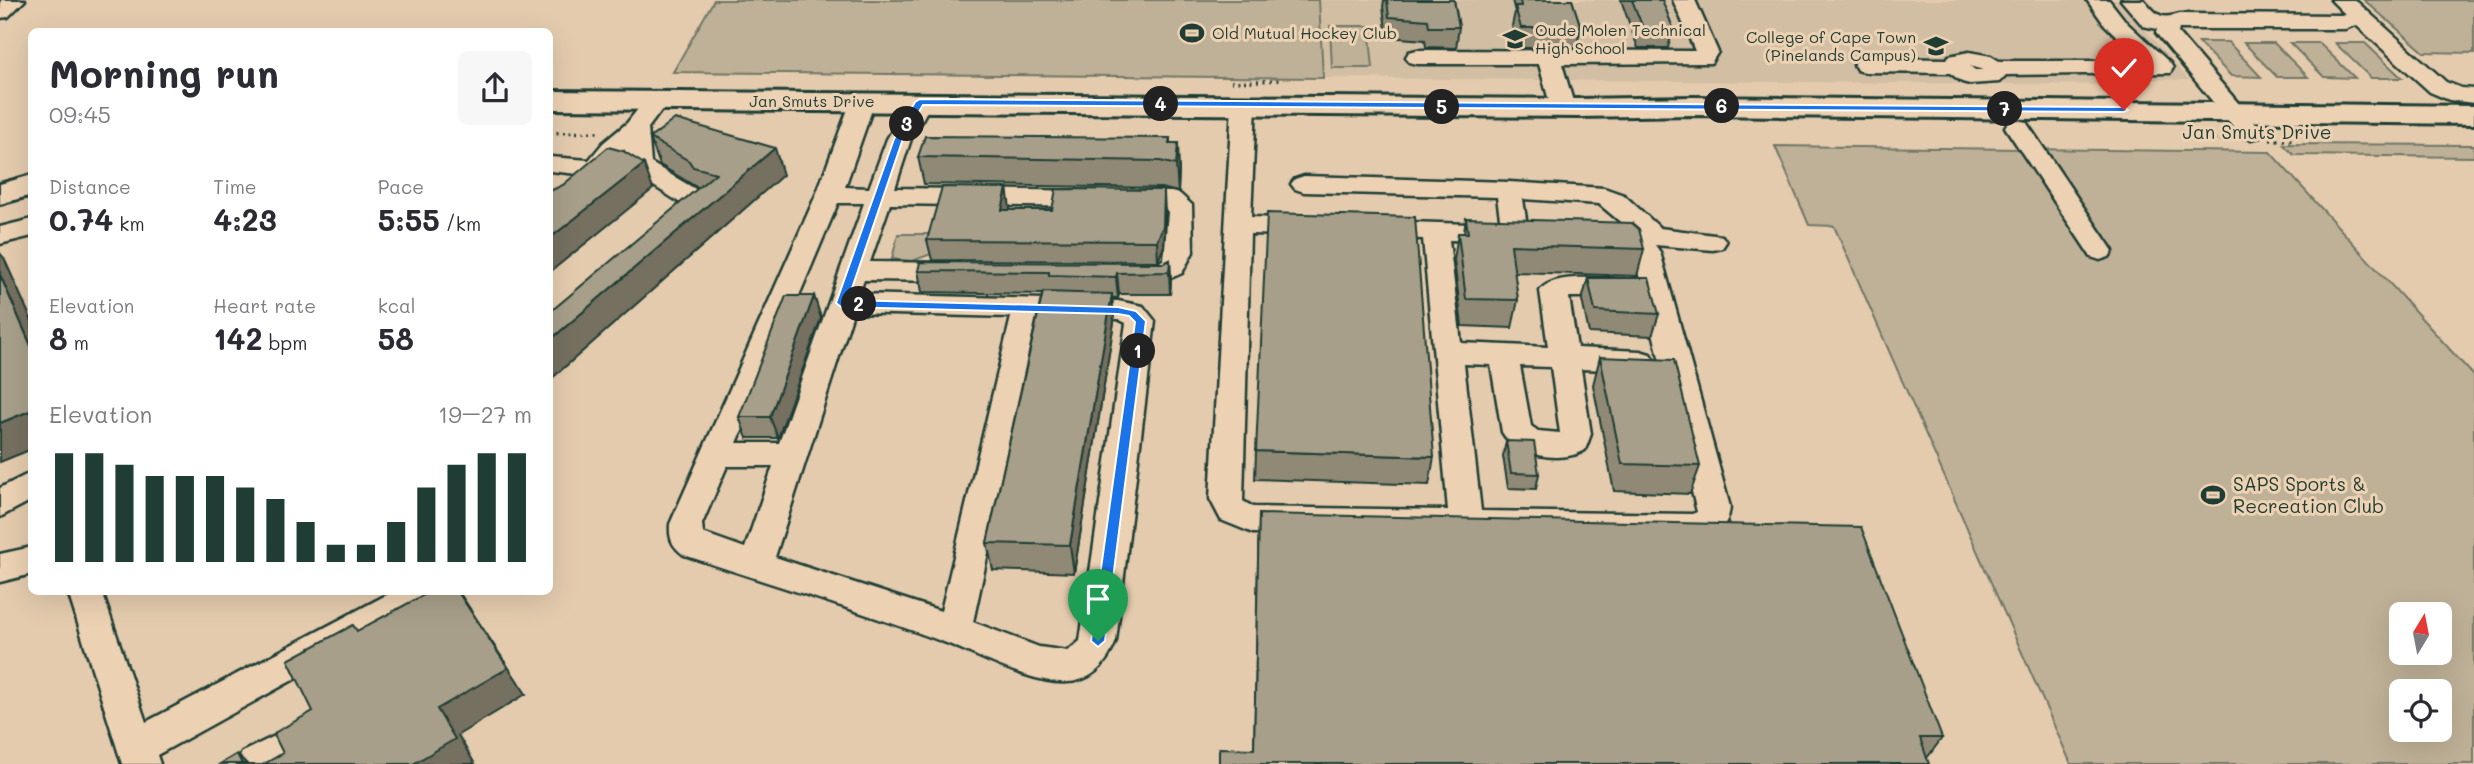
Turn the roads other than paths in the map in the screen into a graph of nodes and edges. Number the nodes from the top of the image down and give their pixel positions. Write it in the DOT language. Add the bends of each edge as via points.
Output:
graph roads {
  1 [pos="14,0"];
  2 [pos="1684,0"];
  3 [pos="2098,0"];
  4 [pos="2132,0"];
  5 [pos="2187,0"];
  6 [pos="2349,8"];
  7 [pos="0,12"];
  8 [pos="2205,20"];
  9 [pos="2111,22"];
  10 [pos="2160,23"];
  11 [pos="1417,57"];
  12 [pos="1549,58"];
  13 [pos="1865,65"];
  14 [pos="2474,96"];
  15 [pos="553,100"];
  16 [pos="657,100"];
  17 [pos="863,101"];
  18 [pos="920,102"];
  19 [pos="1244,105"];
  20 [pos="1571,108"];
  21 [pos="2474,115"];
  22 [pos="2241,121"];
  23 [pos="2017,127"];
  24 [pos="636,128"];
  25 [pos="2474,134"];
  26 [pos="553,164"];
  27 [pos="595,168"];
  28 [pos="1304,184"];
  29 [pos="28,186"];
  30 [pos="576,190"];
  31 [pos="1509,190"];
  32 [pos="0,194"];
  33 [pos="829,195"];
  34 [pos="688,196"];
  35 [pos="880,196"];
  36 [pos="1237,225"];
  37 [pos="28,228"];
  38 [pos="1435,230"];
  39 [pos="1515,233"];
  40 [pos="0,236"];
  41 [pos="1713,242"];
  42 [pos="2100,251"];
  43 [pos="853,271"];
  44 [pos="976,272"];
  45 [pos="1113,274"];
  46 [pos="1657,288"];
  47 [pos="841,303"];
  48 [pos="1027,308"];
  49 [pos="1448,353"];
  50 [pos="1504,356"];
  51 [pos="1563,358"];
  52 [pos="1676,363"];
  53 [pos="717,454"];
  54 [pos="790,455"];
  55 [pos="28,486"];
  56 [pos="0,504"];
  57 [pos="1466,523"];
  58 [pos="28,561"];
  59 [pos="756,565"];
  60 [pos="0,568"];
  61 [pos="86,595"];
  62 [pos="417,595"];
  63 [pos="954,630"];
  64 [pos="138,755"];
  1 -- 7 [label="street"];
  2 -- 12 [label="street" via="1707,52 1703,58"];
  3 -- 9 [label="street"];
  4 -- 10 [label="street"];
  5 -- 8 [label="street"];
  6 -- 8 [label="street" via="2345,22"];
  6 -- 14 [label="street" via="2438,88"];
  8 -- 10 [label="street"];
  9 -- 10 [label="street"];
  9 -- 13 [label="street" via="2162,68 1994,68 1964,59 1955,66"];
  10 -- 22 [label="street"];
  11 -- 12 [label="street"];
  12 -- 20 [label="street"];
  15 -- 16 [label="main road, Jan Smuts Drive"];
  16 -- 17 [label="main road, Jan Smuts Drive"];
  16 -- 24 [label="street"];
  17 -- 18 [label="main road, Jan Smuts Drive"];
  17 -- 33 [label="street"];
  18 -- 19 [label="main road, Jan Smuts Drive"];
  18 -- 35 [label="street" via="899,139"];
  19 -- 20 [label="main road, Jan Smuts Drive"];
  19 -- 36 [label="street"];
  20 -- 22 [label="main road, Jan Smuts Drive" via="1692,106"];
  20 -- 23 [label="main road, Jan Smuts Drive"];
  21 -- 22 [label="main road, Jan Smuts Drive"];
  22 -- 23 [label="main road, Jan Smuts Drive"];
  22 -- 25 [label="main road, Jan Smuts Drive"];
  23 -- 42 [label="street"];
  24 -- 27 [label="street"];
  24 -- 34 [label="street" via="639,166"];
  26 -- 27 [label="street"];
  27 -- 30 [label="street"];
  28 -- 31 [label="street"];
  29 -- 32 [label="main road"];
  31 -- 39 [label="street"];
  31 -- 41 [label="street" via="1604,196 1652,236"];
  33 -- 35 [label="street"];
  33 -- 53 [label="street"];
  35 -- 43 [label="street"];
  35 -- 45 [label="street" via="1161,199 1179,205 1174,268 1154,275"];
  36 -- 38 [label="street"];
  36 -- 57 [label="street" via="1229,509 1253,520"];
  37 -- 40 [label="street"];
  38 -- 39 [label="street"];
  38 -- 49 [label="street"];
  39 -- 46 [label="street" via="1633,239 1647,252"];
  43 -- 44 [label="street"];
  43 -- 47 [label="street"];
  46 -- 51 [label="street" via="1556,289"];
  46 -- 52 [label="street"];
  47 -- 48 [label="street"];
  47 -- 54 [label="street"];
  48 -- 63 [label="street"];
  48 -- 63 [label="street" via="1125,311 1138,317 1142,325 1098,641 1085,661 1064,668"];
  49 -- 50 [label="street"];
  49 -- 57 [label="street"];
  50 -- 51 [label="street"];
  50 -- 51 [label="street" via="1517,432 1531,442 1561,446 1574,442 1576,434"];
  51 -- 52 [label="street"];
  52 -- 57 [label="street" via="1714,507 1713,517 1705,524"];
  53 -- 54 [label="street"];
  53 -- 59 [label="street" via="686,524 686,538 696,546"];
  54 -- 59 [label="street"];
  55 -- 56 [label="street"];
  58 -- 60 [label="street"];
  59 -- 63 [label="street"];
  61 -- 64 [label="street"];
  62 -- 64 [label="street"];
}
